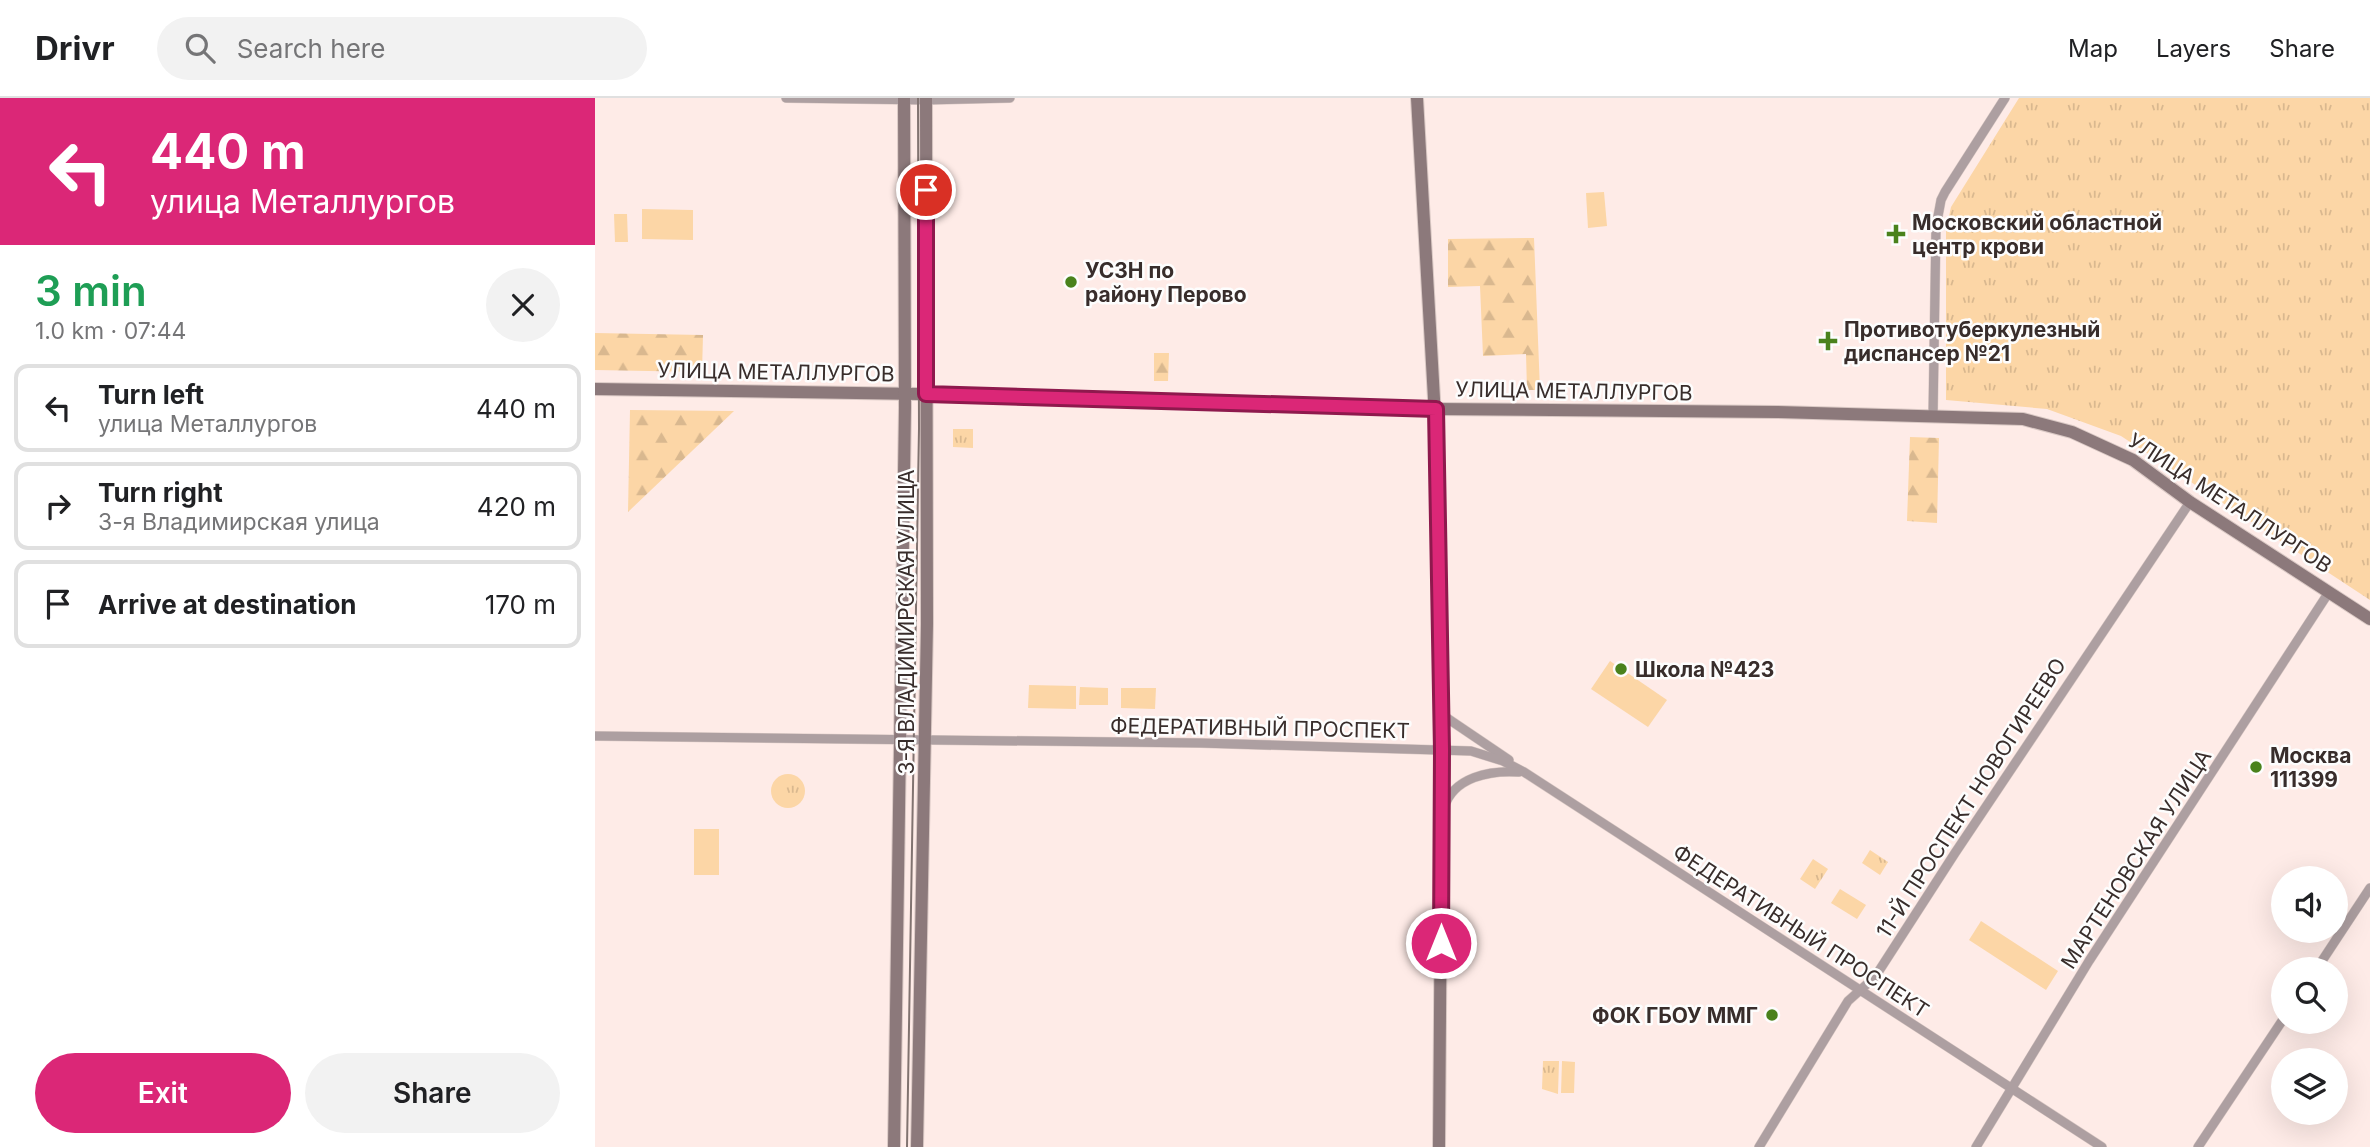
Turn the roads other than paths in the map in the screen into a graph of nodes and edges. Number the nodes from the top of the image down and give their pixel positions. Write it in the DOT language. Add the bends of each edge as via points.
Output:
graph roads {
  1 [pos="786,98"];
  2 [pos="1010,98"];
  3 [pos="1417,98"];
  4 [pos="2005,98"];
  5 [pos="904,99"];
  6 [pos="926,99"];
  7 [pos="595,389"];
  8 [pos="905,393"];
  9 [pos="926,394"];
  10 [pos="1436,409"];
  11 [pos="1933,416"];
  12 [pos="2190,502"];
  13 [pos="2329,592"];
  14 [pos="2370,619"];
  15 [pos="1441,714"];
  16 [pos="595,736"];
  17 [pos="899,741"];
  18 [pos="925,741"];
  19 [pos="1442,750"];
  20 [pos="1524,772"];
  21 [pos="1442,815"];
  22 [pos="2370,888"];
  23 [pos="2325,957"];
  24 [pos="1860,990"];
  25 [pos="2273,1034"];
  26 [pos="2012,1089"];
  27 [pos="894,1147"];
  28 [pos="917,1147"];
  29 [pos="1439,1147"];
  30 [pos="1759,1147"];
  31 [pos="1976,1147"];
  32 [pos="2102,1147"];
  33 [pos="2198,1147"];
  1 -- 5 [label="street"];
  2 -- 6 [label="street"];
  3 -- 10 [label="street"];
  4 -- 11 [label="street" via="1938,210"];
  5 -- 6 [label="street"];
  5 -- 8 [label="street, 3-Я ВЛАДИМИРСКАЯ УЛИЦА"];
  6 -- 9 [label="street, 3-Я ВЛАДИМИРСКАЯ УЛИЦА"];
  7 -- 8 [label="street, УЛИЦА МЕТАЛЛУРГОВ"];
  8 -- 9 [label="street, УЛИЦА МЕТАЛЛУРГОВ"];
  8 -- 17 [label="street, 3-Я ВЛАДИМИРСКАЯ УЛИЦА"];
  9 -- 10 [label="street, УЛИЦА МЕТАЛЛУРГОВ"];
  9 -- 18 [label="street, 3-Я ВЛАДИМИРСКАЯ УЛИЦА"];
  10 -- 11 [label="street, УЛИЦА МЕТАЛЛУРГОВ"];
  10 -- 15 [label="street"];
  11 -- 12 [label="street, УЛИЦА МЕТАЛЛУРГОВ" via="2023,419 2063,429 2133,460"];
  12 -- 13 [label="street, УЛИЦА МЕТАЛЛУРГОВ"];
  12 -- 24 [label="street, 11-Й ПРОСПЕКТ НОВОГИРЕЕВО" via="1875,977"];
  13 -- 14 [label="street, УЛИЦА МЕТАЛЛУРГОВ"];
  13 -- 26 [label="street, МАРТЕНОВСКАЯ УЛИЦА" via="2089,961"];
  15 -- 19 [label="street"];
  15 -- 20 [label="street"];
  16 -- 17 [label="street, ФЕДЕРАТИВНЫЙ ПРОСПЕКТ"];
  17 -- 18 [label="street, ФЕДЕРАТИВНЫЙ ПРОСПЕКТ"];
  17 -- 27 [label="street, 3-Я ВЛАДИМИРСКАЯ УЛИЦА"];
  18 -- 19 [label="street, ФЕДЕРАТИВНЫЙ ПРОСПЕКТ"];
  18 -- 28 [label="street, 3-Я ВЛАДИМИРСКАЯ УЛИЦА"];
  19 -- 20 [label="street, ФЕДЕРАТИВНЫЙ ПРОСПЕКТ" via="1471,751"];
  19 -- 21 [label="street"];
  20 -- 21 [label="street" via="1505,771 1467,781 1453,790"];
  20 -- 24 [label="street, ФЕДЕРАТИВНЫЙ ПРОСПЕКТ"];
  21 -- 29 [label="street"];
  22 -- 23 [label="street"];
  24 -- 26 [label="street, ФЕДЕРАТИВНЫЙ ПРОСПЕКТ"];
  24 -- 30 [label="street, 11-Й ПРОСПЕКТ НОВОГИРЕЕВО" via="1848,1001"];
  25 -- 33 [label="street"];
  26 -- 31 [label="street, МАРТЕНОВСКАЯ УЛИЦА"];
  26 -- 32 [label="street, ФЕДЕРАТИВНЫЙ ПРОСПЕКТ"];
}
